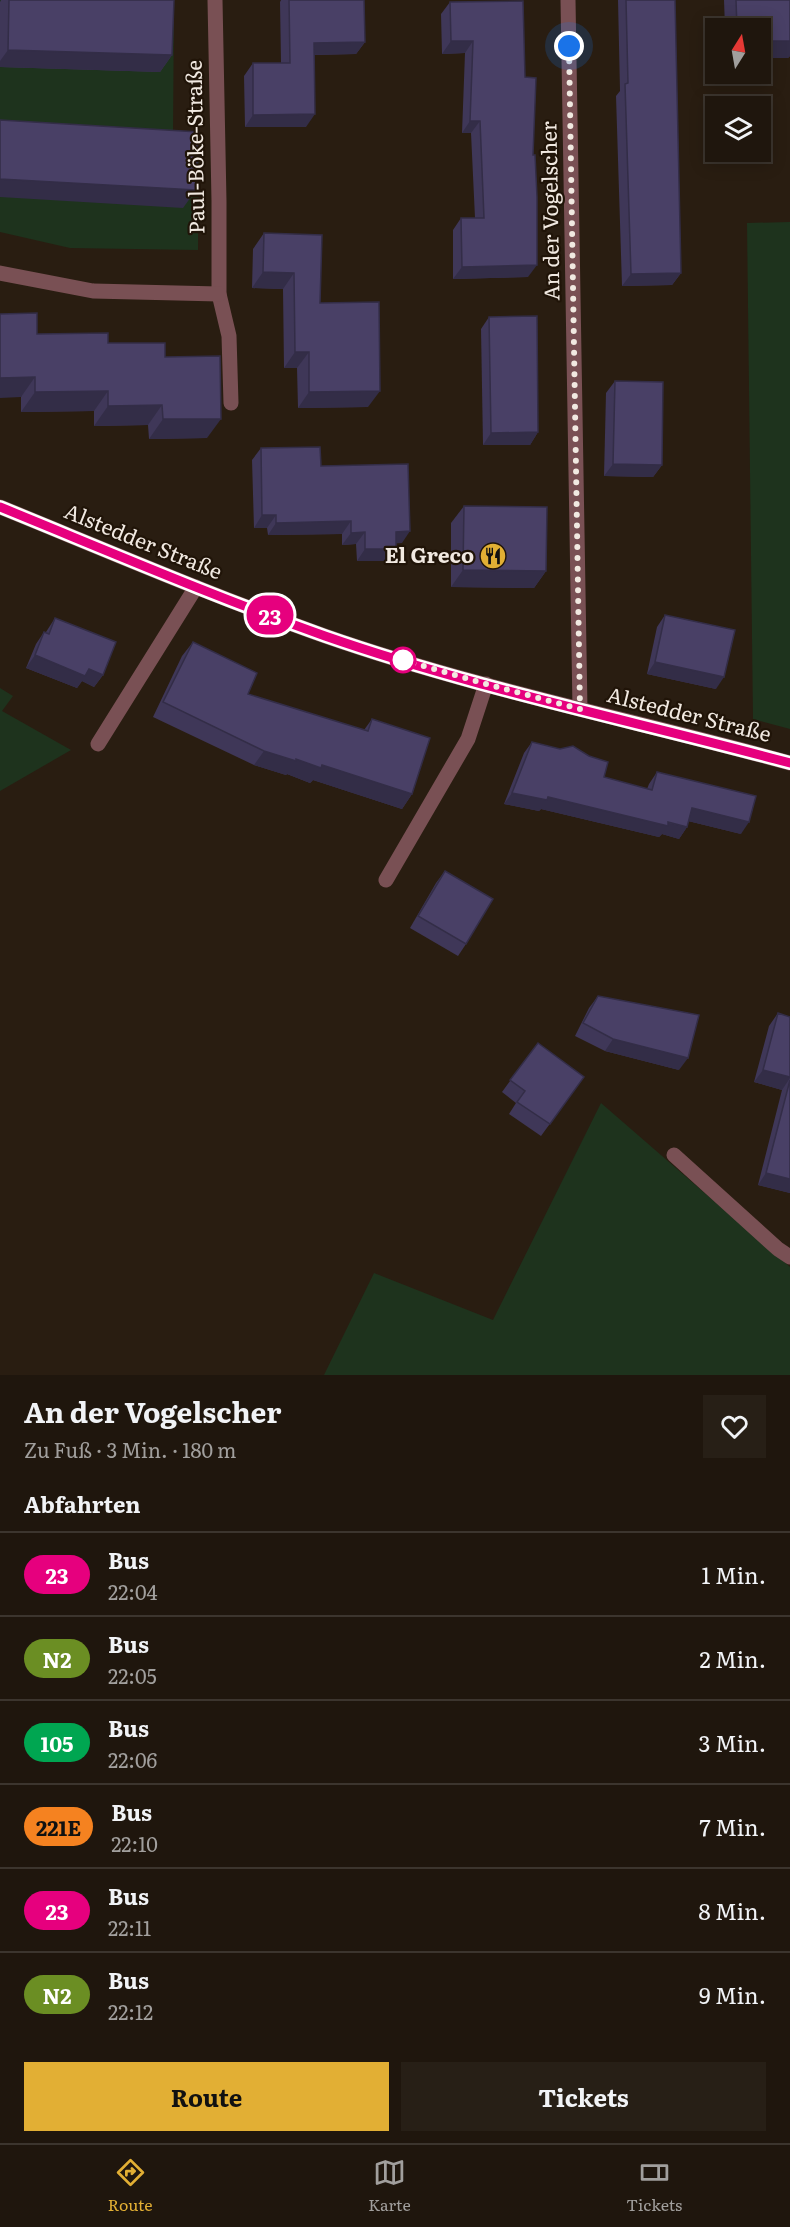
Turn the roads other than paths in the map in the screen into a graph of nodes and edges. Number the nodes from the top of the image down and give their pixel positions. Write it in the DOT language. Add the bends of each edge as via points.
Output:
graph roads {
  1 [pos="214,0"];
  2 [pos="568,0"];
  3 [pos="0,273"];
  4 [pos="219,294"];
  5 [pos="231,403"];
  6 [pos="0,507"];
  7 [pos="196,587"];
  8 [pos="486,684"];
  9 [pos="580,709"];
  10 [pos="98,744"];
  11 [pos="790,763"];
  12 [pos="386,880"];
  13 [pos="674,1155"];
  14 [pos="790,1257"];
  1 -- 4 [label="street, Paul-Böke-Straße"];
  2 -- 9 [label="street, An der Vogelscher"];
  3 -- 4 [label="street" via="93,291"];
  4 -- 5 [label="street, Paul-Böke-Straße" via="229,336"];
  6 -- 7 [label="street, Alstedder Straße"];
  7 -- 8 [label="street, Alstedder Straße" via="326,636"];
  7 -- 10 [label="street"];
  8 -- 9 [label="street, Alstedder Straße"];
  8 -- 12 [label="street" via="468,739"];
  9 -- 11 [label="street, Alstedder Straße"];
  13 -- 14 [label="street"];
}
